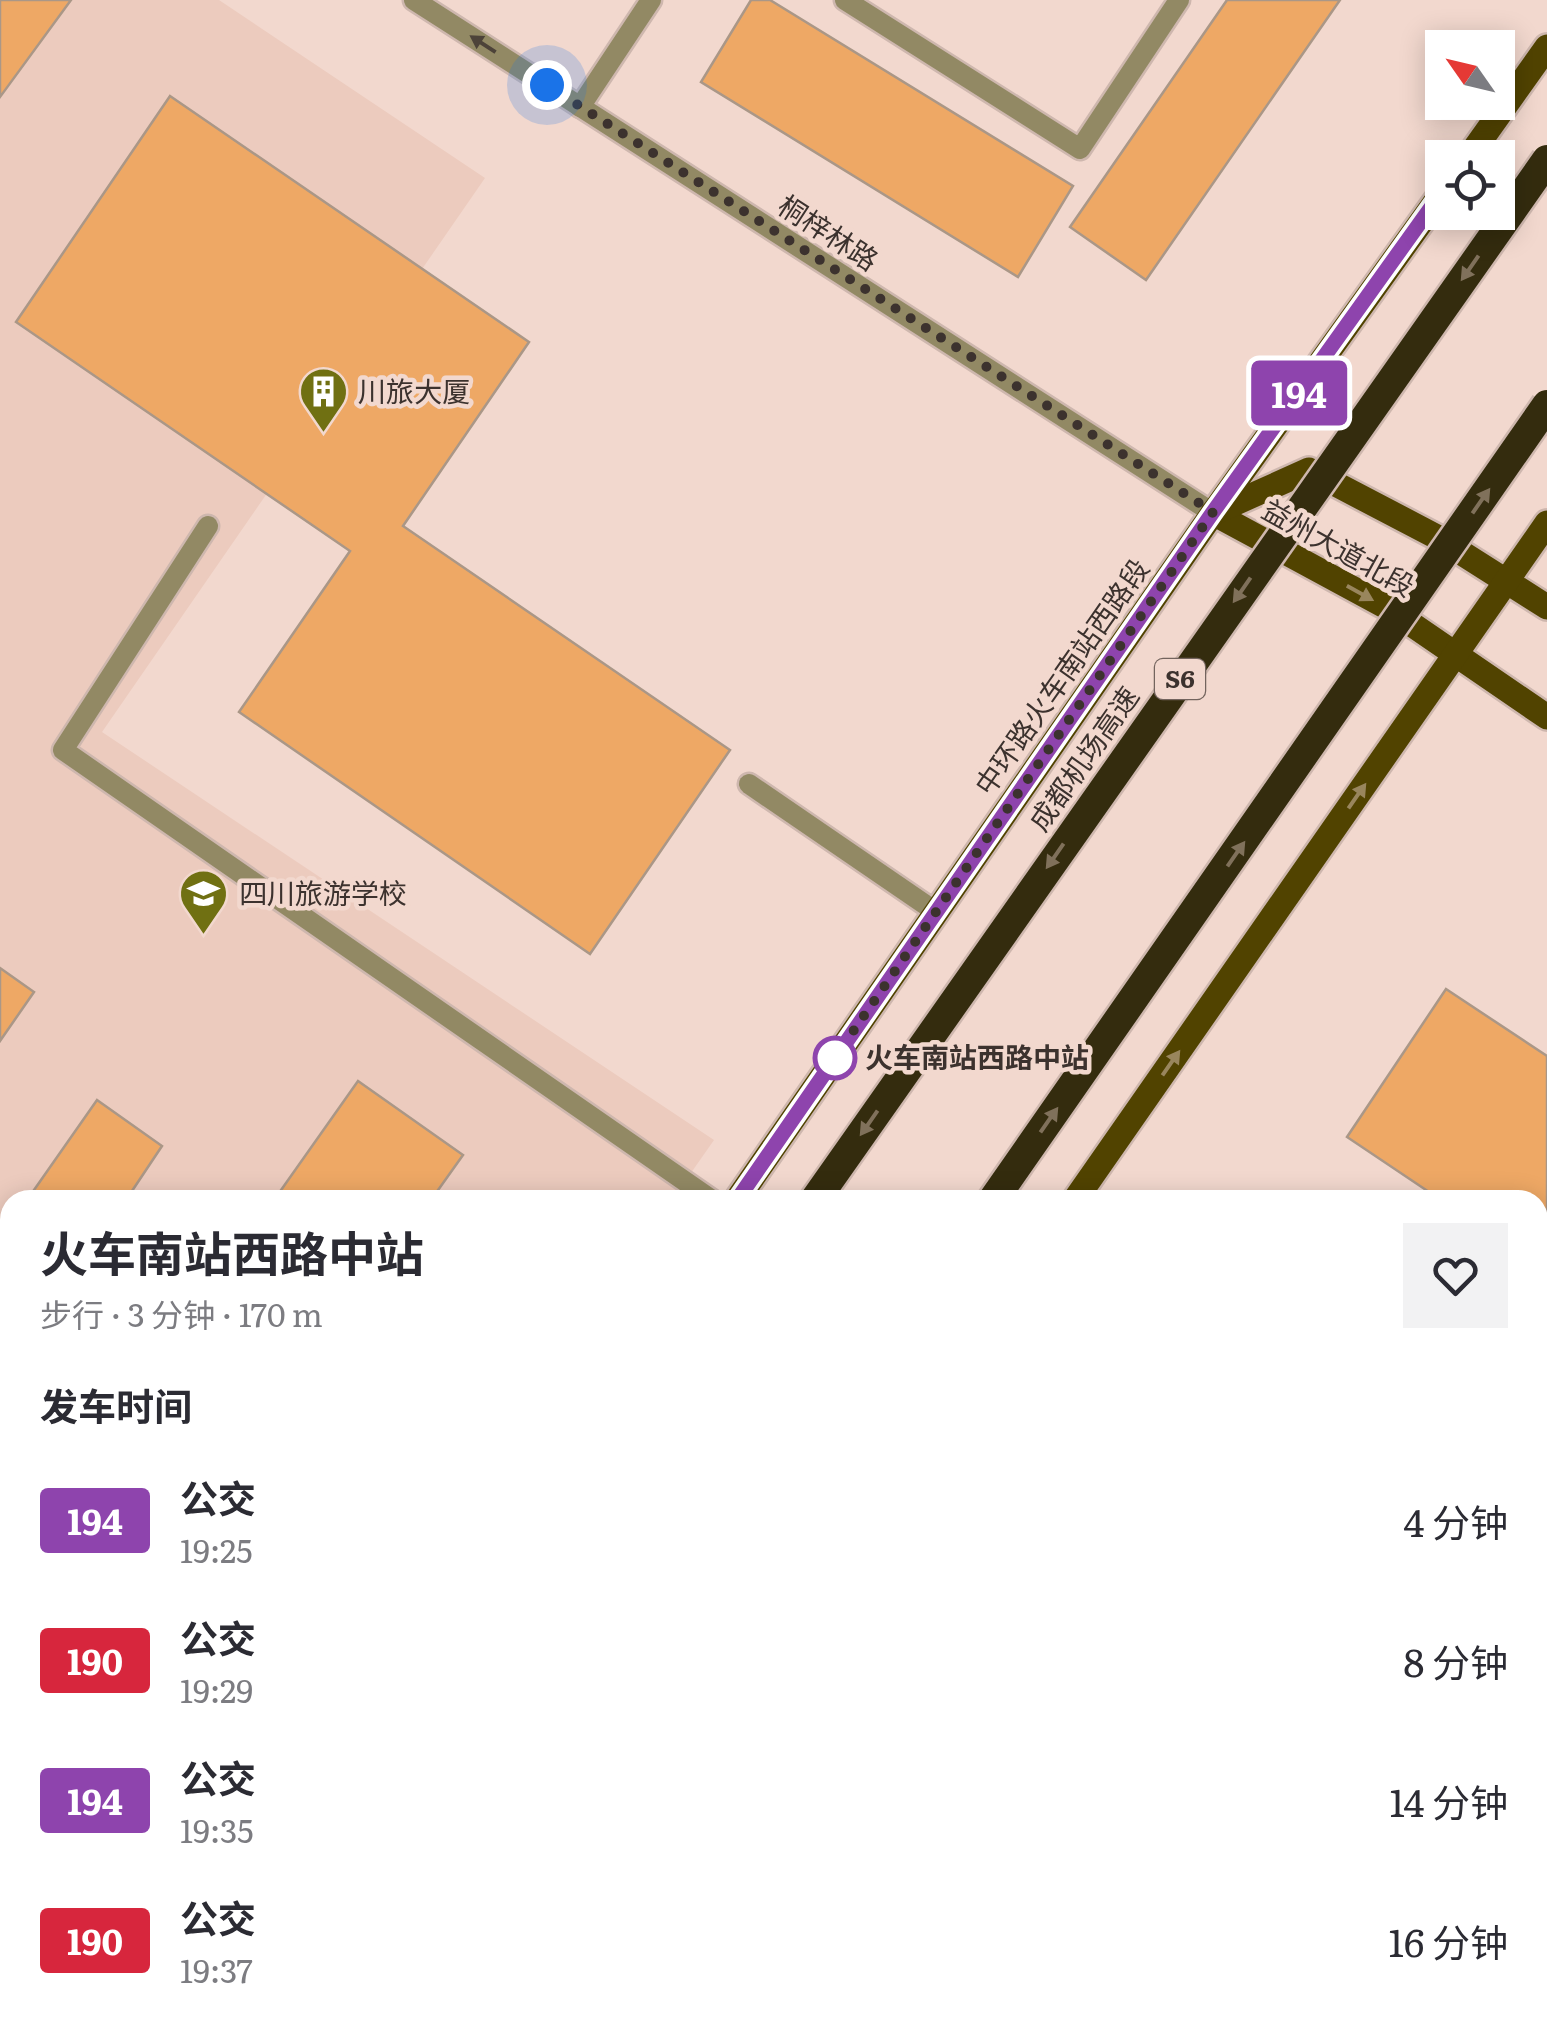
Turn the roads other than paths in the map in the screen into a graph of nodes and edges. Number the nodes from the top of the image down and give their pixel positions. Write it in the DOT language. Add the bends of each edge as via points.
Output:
graph roads {
  1 [pos="414,0"];
  2 [pos="651,0"];
  3 [pos="845,0"];
  4 [pos="1179,0"];
  5 [pos="1547,47"];
  6 [pos="580,106"];
  7 [pos="1481,140"];
  8 [pos="1547,160"];
  9 [pos="1425,216"];
  10 [pos="1547,404"];
  11 [pos="1213,512"];
  12 [pos="1547,524"];
  13 [pos="208,526"];
  14 [pos="1508,580"];
  15 [pos="1547,607"];
  16 [pos="1457,654"];
  17 [pos="1547,716"];
  18 [pos="749,784"];
  19 [pos="936,912"];
  20 [pos="698,1190"];
  21 [pos="744,1190"];
  22 [pos="822,1190"];
  23 [pos="1000,1190"];
  24 [pos="1082,1190"];
  6 -- 1 [label="street, 桐梓林路, one-way"];
  2 -- 6 [label="street"];
  3 -- 4 [label="street" via="1080,149"];
  5 -- 7 [label="main road"];
  6 -- 11 [label="street, 桐梓林路"];
  8 -- 22 [label="highway, 成都机场高速 / S6, one-way, bridge"];
  9 -- 11 [label="main road, 中环路火车南站西路段"];
  23 -- 10 [label="highway, one-way, bridge"];
  11 -- 14 [label="main road, 益州大道北段" via="1309,470"];
  11 -- 16 [label="main road, 益州大道北段, one-way" via="1385,606"];
  11 -- 19 [label="main road, 中环路火车南站西路段"];
  12 -- 14 [label="main road"];
  13 -- 20 [label="street" via="62,750"];
  14 -- 15 [label="main road, 益州大道北段"];
  14 -- 16 [label="main road"];
  16 -- 17 [label="main road, 益州大道北段"];
  24 -- 16 [label="main road, one-way"];
  18 -- 19 [label="street"];
  19 -- 21 [label="main road, 中环路火车南站西路段"];
}
